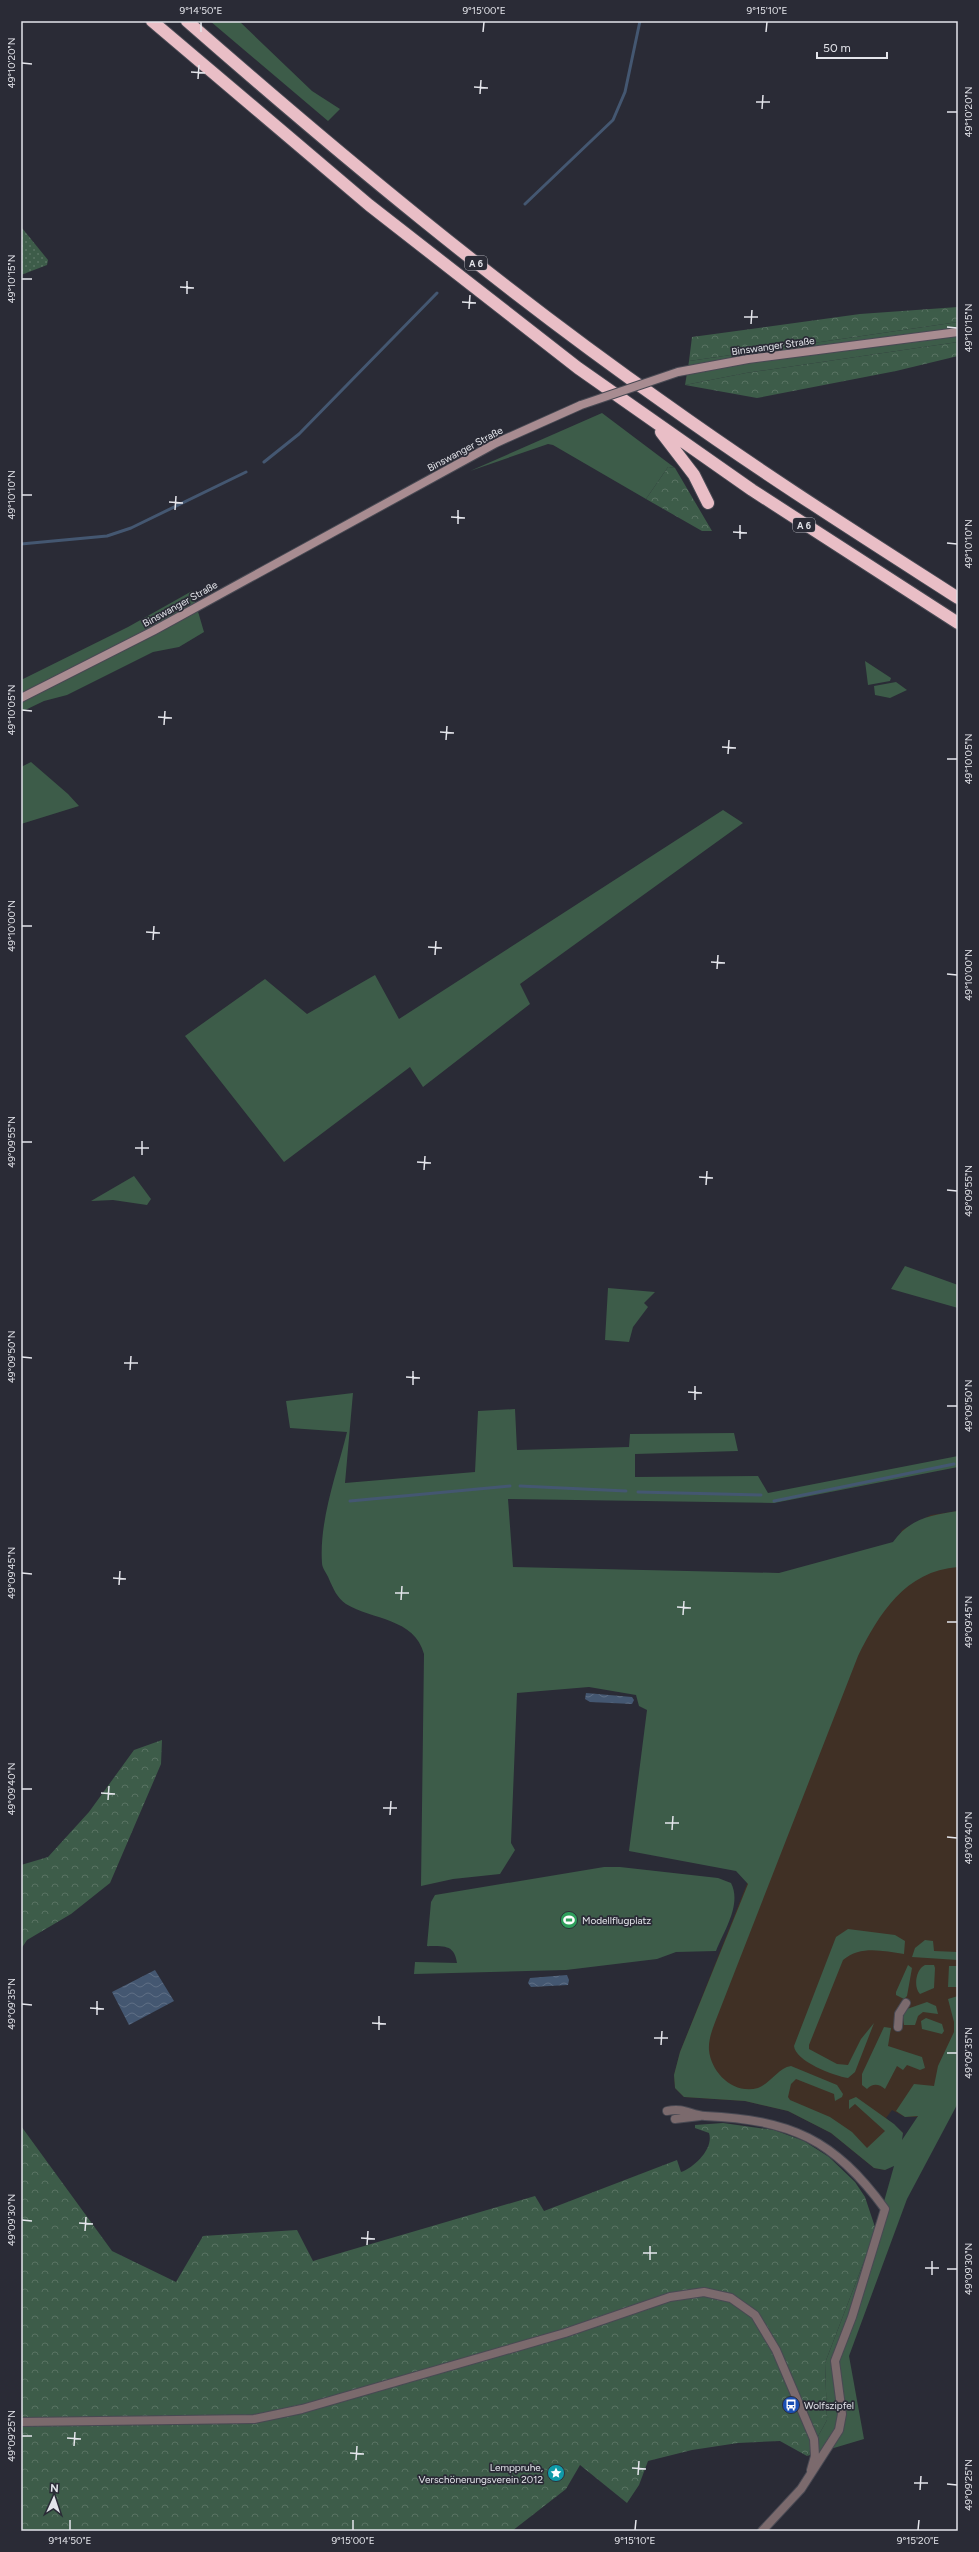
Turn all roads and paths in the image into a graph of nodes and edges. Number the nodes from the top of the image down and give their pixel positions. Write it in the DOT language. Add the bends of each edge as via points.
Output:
graph roads {
  1 [pos="152,21"];
  2 [pos="187,21"];
  3 [pos="958,332"];
  4 [pos="653,422"];
  5 [pos="708,503"];
  6 [pos="958,598"];
  7 [pos="958,623"];
  8 [pos="21,698"];
  9 [pos="906,2003"];
  10 [pos="898,2027"];
  11 [pos="667,2111"];
  12 [pos="702,2116"];
  13 [pos="675,2119"];
  14 [pos="21,2422"];
  15 [pos="811,2470"];
  16 [pos="762,2531"];
  1 -- 4 [label="highway, A 6" via="397,228 578,368"];
  2 -- 6 [label="highway, A 6" via="382,189 587,346 781,484"];
  3 -- 8 [label="main road, Binswanger Straße, bridge" via="748,359 678,372 581,405 496,443 153,631"];
  4 -- 5 [label="highway" via="690,469"];
  4 -- 7 [label="highway, A 6" via="848,554"];
  9 -- 10 [label="street" via="899,2014"];
  11 -- 12 [label="street" via="680,2108"];
  12 -- 13 [label="street"];
  12 -- 15 [label="street" via="737,2117 804,2134 835,2152 867,2184 886,2209 835,2361 842,2414 839,2430"];
  14 -- 15 [label="street" via="254,2419 302,2410 565,2333 670,2297 704,2292 731,2298 755,2314 767,2332 814,2439 815,2456"];
  15 -- 16 [label="street" via="800,2489"];
}
